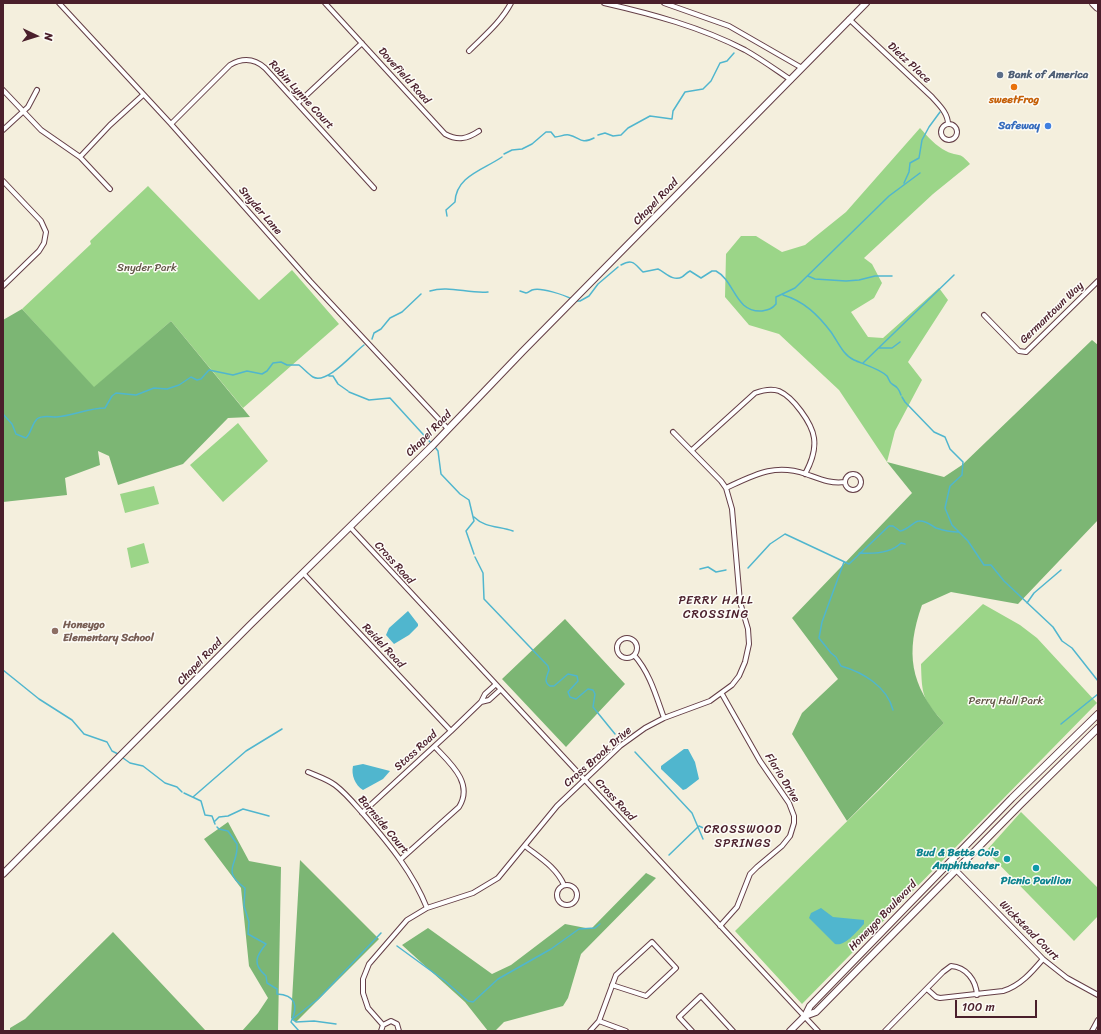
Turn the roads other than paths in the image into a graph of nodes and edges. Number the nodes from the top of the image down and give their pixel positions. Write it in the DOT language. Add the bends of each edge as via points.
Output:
graph roads {
  1 [pos="59,3"];
  2 [pos="325,3"];
  3 [pos="511,3"];
  4 [pos="604,3"];
  5 [pos="664,3"];
  6 [pos="866,3"];
  7 [pos="1094,3"];
  8 [pos="1098,8"];
  9 [pos="850,19"];
  10 [pos="362,44"];
  11 [pos="469,51"];
  12 [pos="802,68"];
  13 [pos="791,80"];
  14 [pos="3,90"];
  15 [pos="37,90"];
  16 [pos="143,95"];
  17 [pos="298,103"];
  18 [pos="23,112"];
  19 [pos="171,124"];
  20 [pos="948,124"];
  21 [pos="3,130"];
  22 [pos="478,132"];
  23 [pos="80,157"];
  24 [pos="3,181"];
  25 [pos="374,188"];
  26 [pos="110,189"];
  27 [pos="1098,281"];
  28 [pos="3,286"];
  29 [pos="984,315"];
  30 [pos="448,429"];
  31 [pos="673,432"];
  32 [pos="692,450"];
  33 [pos="805,474"];
  34 [pos="845,482"];
  35 [pos="726,488"];
  36 [pos="350,527"];
  37 [pos="303,573"];
  38 [pos="634,654"];
  39 [pos="495,685"];
  40 [pos="500,690"];
  41 [pos="722,694"];
  42 [pos="481,702"];
  43 [pos="1098,714"];
  44 [pos="664,718"];
  45 [pos="1098,728"];
  46 [pos="452,731"];
  47 [pos="435,747"];
  48 [pos="308,772"];
  49 [pos="584,781"];
  50 [pos="362,813"];
  51 [pos="525,846"];
  52 [pos="400,859"];
  53 [pos="956,870"];
  54 [pos="3,874"];
  55 [pos="564,885"];
  56 [pos="427,908"];
  57 [pos="720,926"];
  58 [pos="1044,959"];
  59 [pos="612,985"];
  60 [pos="927,989"];
  61 [pos="977,995"];
  62 [pos="1098,995"];
  63 [pos="805,1016"];
  64 [pos="599,1020"];
  65 [pos="1098,1020"];
  66 [pos="383,1025"];
  67 [pos="381,1031"];
  68 [pos="399,1031"];
  69 [pos="590,1031"];
  70 [pos="626,1031"];
  71 [pos="692,1031"];
  72 [pos="733,1031"];
  73 [pos="790,1031"];
  74 [pos="818,1031"];
  75 [pos="885,1031"];
  76 [pos="1092,1031"];
  1 -- 16 [label="street, Snyder Lane"];
  2 -- 10 [label="street, Dovefield Road"];
  3 -- 11 [label="street" via="496,24"];
  4 -- 13 [label="street" via="666,19 705,33 745,50"];
  5 -- 12 [label="street" via="729,26"];
  6 -- 9 [label="street, Chapel Road"];
  7 -- 8 [label="highway"];
  9 -- 12 [label="street, Chapel Road"];
  9 -- 20 [label="street, Dietz Place" via="932,97 942,108"];
  10 -- 17 [label="street"];
  10 -- 22 [label="street, Dovefield Road" via="445,134 460,139"];
  12 -- 13 [label="street, Chapel Road"];
  13 -- 30 [label="street, Chapel Road"];
  14 -- 18 [label="street"];
  15 -- 18 [label="street" via="32,102"];
  16 -- 19 [label="street, Snyder Lane"];
  16 -- 23 [label="street"];
  17 -- 19 [label="street, Robin Lynne Court" via="260,64 253,60 239,61 217,76"];
  17 -- 25 [label="street, Robin Lynne Court"];
  18 -- 21 [label="street"];
  18 -- 23 [label="street" via="41,130"];
  19 -- 30 [label="street, Snyder Lane" via="310,281"];
  20 -- 20 [label="street, Dietz Place" via="943,126 941,134 944,139 950,140 955,138 957,131 953,125"];
  23 -- 26 [label="street"];
  24 -- 28 [label="street" via="41,221 46,232 39,251"];
  27 -- 29 [label="street, Germantown Way" via="1026,352 1019,351"];
  30 -- 36 [label="street, Chapel Road"];
  31 -- 32 [label="street, Cross Brook Drive"];
  32 -- 33 [label="street" via="750,397 765,390 779,391 798,408 813,431 814,452"];
  32 -- 35 [label="street, Cross Brook Drive"];
  33 -- 34 [label="street" via="828,482"];
  33 -- 35 [label="street" via="786,469 759,472"];
  35 -- 41 [label="street, Cross Brook Drive" via="733,516 740,594 749,644 746,662 739,676"];
  36 -- 37 [label="street, Chapel Road"];
  36 -- 39 [label="street, Cross Road"];
  37 -- 46 [label="street, Reidel Road"];
  37 -- 54 [label="street, Chapel Road"];
  38 -- 38 [label="street" via="634,641 625,638 619,642 617,650 622,656 627,658"];
  38 -- 44 [label="street" via="650,678"];
  39 -- 40 [label="street, Cross Road"];
  39 -- 42 [label="street, Stoss Road"];
  40 -- 42 [label="street, Stoss Road" via="489,700"];
  40 -- 49 [label="street, Cross Road"];
  41 -- 44 [label="street, Cross Brook Drive"];
  41 -- 57 [label="street, Florio Drive" via="760,761 789,802 794,823 790,836 782,846 750,874 737,907"];
  42 -- 46 [label="street, Stoss Road"];
  43 -- 63 [label="street, Honeygo Boulevard" via="892,921 810,1006"];
  44 -- 49 [label="street, Cross Brook Drive" via="620,746"];
  45 -- 53 [label="street, Honeygo Boulevard"];
  46 -- 47 [label="street, Stoss Road"];
  47 -- 50 [label="street, Stoss Road"];
  47 -- 52 [label="street" via="462,780 462,801 459,807"];
  48 -- 50 [label="street, Barnside Court" via="335,785"];
  49 -- 51 [label="street, Cross Brook Drive" via="557,806"];
  49 -- 57 [label="street, Cross Road"];
  50 -- 52 [label="street, Barnside Court"];
  51 -- 55 [label="street" via="550,865"];
  51 -- 56 [label="street, Cross Brook Drive" via="498,878 484,887 460,898"];
  52 -- 56 [label="street, Barnside Court" via="413,878"];
  53 -- 58 [label="street, Wickstead Court"];
  53 -- 63 [label="street, Honeygo Boulevard" via="816,1012"];
  55 -- 55 [label="street" via="558,896 564,904 576,901 577,892 571,885"];
  56 -- 66 [label="street, Cross Brook Drive" via="408,920 364,973 364,1001 372,1015"];
  57 -- 63 [label="street, Cross Road"];
  58 -- 61 [label="street" via="1011,989 995,994"];
  58 -- 62 [label="street, Wickstead Court" via="1067,978"];
  59 -- 59 [label="street" via="616,976 652,942 676,968 646,996"];
  59 -- 64 [label="street"];
  60 -- 61 [label="street" via="940,998"];
  60 -- 61 [label="street" via="946,969 954,966 961,968 973,979"];
  60 -- 75 [label="street"];
  63 -- 73 [label="street, Honeygo Boulevard"];
  63 -- 74 [label="street, Cross Road"];
  64 -- 69 [label="street"];
  64 -- 70 [label="street"];
  65 -- 76 [label="street"];
  66 -- 67 [label="street"];
  66 -- 68 [label="street" via="388,1021 394,1022"];
  71 -- 72 [label="street" via="679,1017 701,996"];
}
